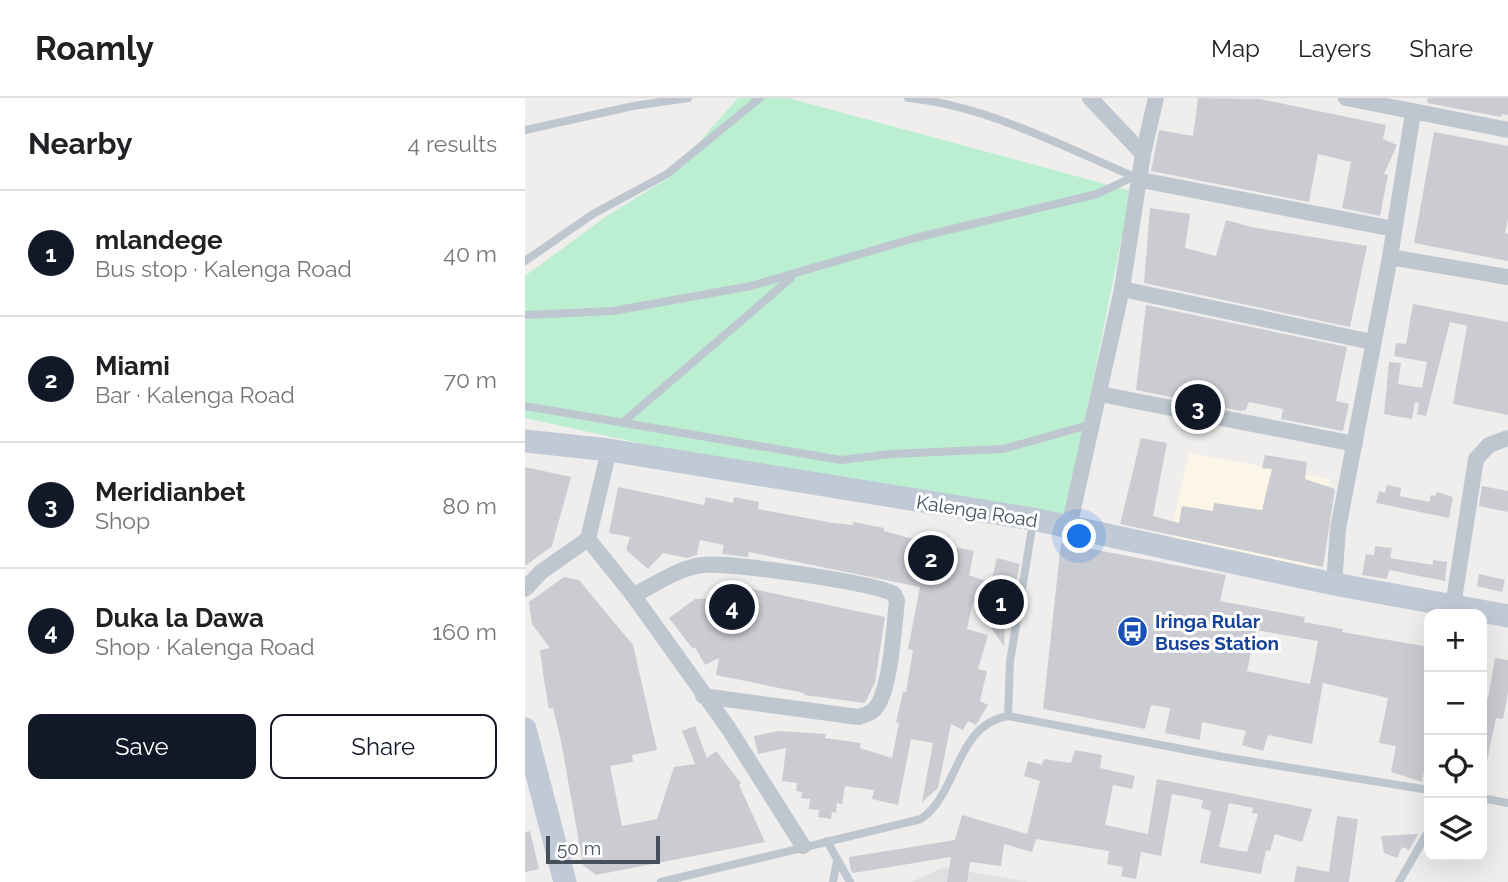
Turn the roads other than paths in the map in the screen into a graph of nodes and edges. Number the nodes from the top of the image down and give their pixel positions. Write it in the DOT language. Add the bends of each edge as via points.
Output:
graph roads {
  1 [pos="688,98"];
  2 [pos="760,98"];
  3 [pos="908,98"];
  4 [pos="954,98"];
  5 [pos="1090,98"];
  6 [pos="1156,98"];
  7 [pos="1346,98"];
  8 [pos="959,107"];
  9 [pos="1413,113"];
  10 [pos="525,130"];
  11 [pos="1508,130"];
  12 [pos="1143,154"];
  13 [pos="1137,178"];
  14 [pos="1394,229"];
  15 [pos="1390,257"];
  16 [pos="525,261"];
  17 [pos="793,276"];
  18 [pos="1508,277"];
  19 [pos="1122,289"];
  20 [pos="525,315"];
  21 [pos="1372,342"];
  22 [pos="1100,394"];
  23 [pos="525,406"];
  24 [pos="622,423"];
  25 [pos="1093,424"];
  26 [pos="1508,438"];
  27 [pos="525,442"];
  28 [pos="1355,444"];
  29 [pos="609,450"];
  30 [pos="1033,519"];
  31 [pos="1069,527"];
  32 [pos="588,539"];
  33 [pos="1333,584"];
  34 [pos="525,589"];
  35 [pos="633,595"];
  36 [pos="1453,606"];
  37 [pos="1508,616"];
  38 [pos="703,696"];
  39 [pos="1008,716"];
  40 [pos="525,729"];
  41 [pos="1424,789"];
  42 [pos="1487,799"];
  43 [pos="1508,803"];
  44 [pos="1424,839"];
  45 [pos="827,841"];
  46 [pos="803,846"];
  47 [pos="837,861"];
  48 [pos="562,880"];
  49 [pos="661,882"];
  50 [pos="833,882"];
  51 [pos="850,882"];
  52 [pos="1399,882"];
  1 -- 10 [label="lane"];
  2 -- 16 [label="lane" via="667,174 593,214"];
  3 -- 8 [label="lane"];
  4 -- 8 [label="lane"];
  5 -- 12 [label="street"];
  6 -- 12 [label="street"];
  7 -- 9 [label="street"];
  8 -- 13 [label="lane"];
  9 -- 11 [label="street"];
  9 -- 14 [label="street"];
  12 -- 13 [label="street"];
  13 -- 14 [label="street"];
  13 -- 17 [label="lane" via="1097,194 915,238"];
  13 -- 19 [label="street"];
  14 -- 15 [label="street"];
  15 -- 18 [label="street"];
  15 -- 21 [label="street"];
  17 -- 20 [label="lane" via="613,311"];
  17 -- 24 [label="lane"];
  19 -- 21 [label="street"];
  19 -- 22 [label="street"];
  21 -- 28 [label="street"];
  22 -- 25 [label="street"];
  22 -- 28 [label="street"];
  23 -- 24 [label="lane"];
  24 -- 25 [label="lane" via="841,460 1003,449"];
  25 -- 31 [label="street"];
  26 -- 36 [label="street" via="1489,445 1476,459"];
  27 -- 29 [label="main road, Kalenga Road"];
  28 -- 33 [label="street" via="1338,529"];
  29 -- 30 [label="main road, Kalenga Road"];
  29 -- 32 [label="street"];
  30 -- 31 [label="main road, Kalenga Road"];
  30 -- 39 [label="lane" via="1010,662"];
  31 -- 33 [label="main road, Kalenga Road"];
  32 -- 34 [label="street"];
  32 -- 35 [label="street"];
  33 -- 36 [label="main road, Kalenga Road"];
  35 -- 38 [label="street"];
  35 -- 38 [label="street" via="701,565 775,572 894,594 897,601 887,674 877,706 868,714"];
  36 -- 37 [label="main road, Kalenga Road"];
  38 -- 46 [label="street" via="767,785"];
  39 -- 41 [label="lane"];
  39 -- 45 [label="lane" via="988,721 966,746 921,819"];
  40 -- 48 [label="main road"];
  42 -- 43 [label="lane"];
  44 -- 52 [label="lane"];
  45 -- 46 [label="lane"];
  45 -- 47 [label="lane"];
  46 -- 49 [label="lane"];
  47 -- 50 [label="lane"];
  47 -- 51 [label="lane"];
}
